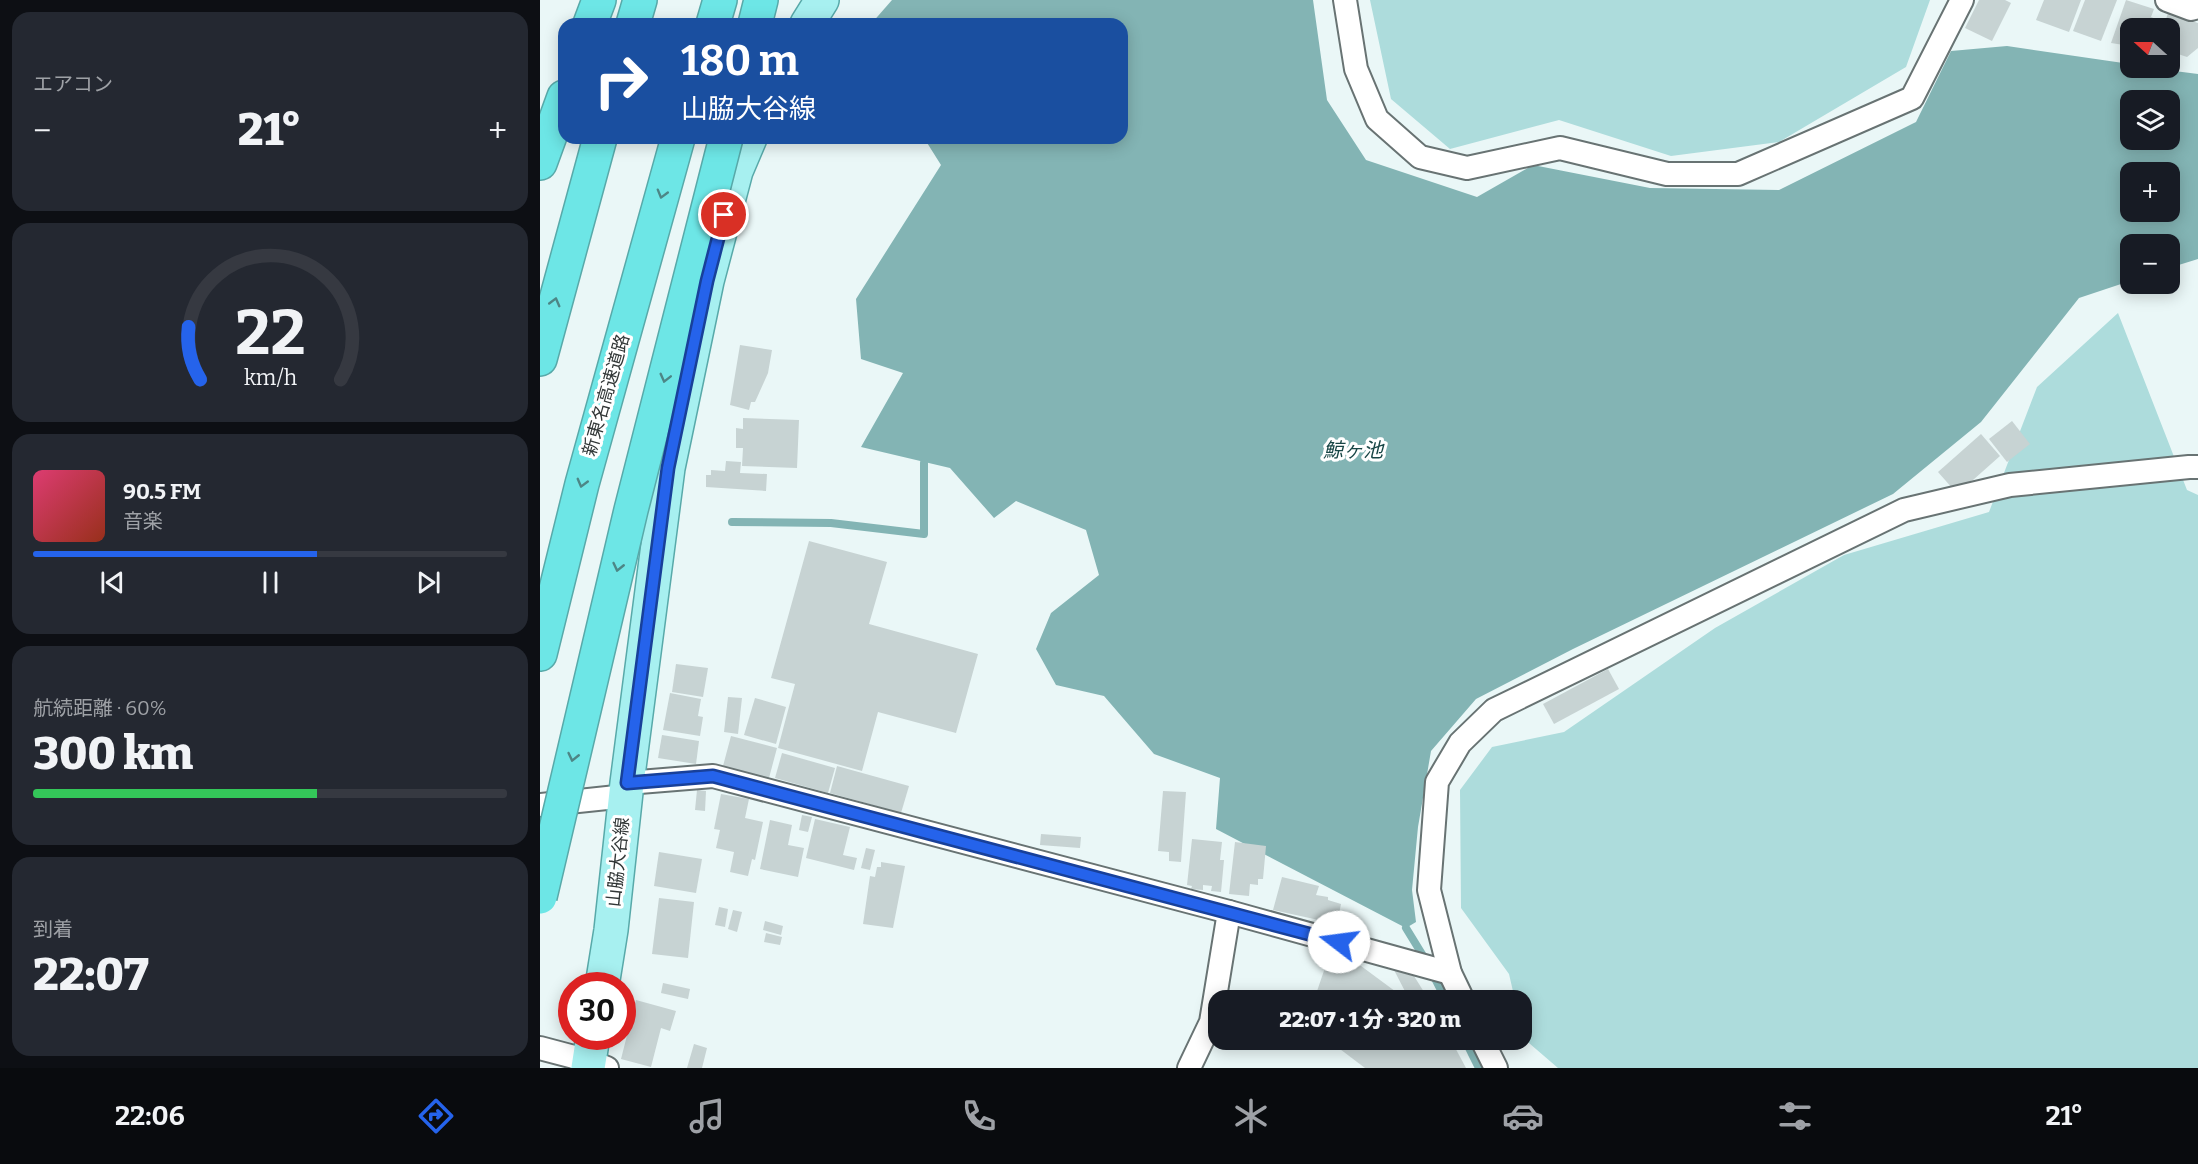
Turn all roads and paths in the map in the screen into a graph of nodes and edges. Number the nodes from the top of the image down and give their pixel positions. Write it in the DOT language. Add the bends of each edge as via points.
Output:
graph roads {
  1 [pos="599,0"];
  2 [pos="640,0"];
  3 [pos="720,0"];
  4 [pos="761,0"];
  5 [pos="822,0"];
  6 [pos="1345,0"];
  7 [pos="1962,0"];
  8 [pos="2167,0"];
  9 [pos="2198,7"];
  10 [pos="592,18"];
  11 [pos="635,18"];
  12 [pos="715,18"];
  13 [pos="756,18"];
  14 [pos="811,18"];
  15 [pos="558,114"];
  16 [pos="598,144"];
  17 [pos="676,144"];
  18 [pos="724,144"];
  19 [pos="747,144"];
  20 [pos="540,163"];
  21 [pos="540,359"];
  22 [pos="2198,467"];
  23 [pos="540,654"];
  24 [pos="626,789"];
  25 [pos="540,805"];
  26 [pos="540,897"];
  27 [pos="1228,912"];
  28 [pos="604,972"];
  29 [pos="1450,973"];
  30 [pos="1458,990"];
  31 [pos="540,1048"];
  32 [pos="1487,1050"];
  33 [pos="594,1058"];
  34 [pos="1189,1068"];
  35 [pos="1496,1068"];
  1 -- 10 [label="highway"];
  2 -- 11 [label="highway"];
  3 -- 12 [label="highway"];
  4 -- 13 [label="highway"];
  5 -- 14 [label="main road"];
  6 -- 7 [label="street" via="1356,69 1377,119 1420,157 1467,168 1560,148 1667,174 1738,174 1912,98"];
  8 -- 9 [label="street" via="2191,9"];
  15 -- 20 [label="highway"];
  21 -- 16 [label="highway, one-way"];
  17 -- 23 [label="highway, 新東名高速道路, one-way" via="582,484"];
  18 -- 26 [label="highway, one-way, bridge" via="631,510"];
  19 -- 24 [label="main road, 山脇大谷線" via="736,171 707,281 668,468"];
  22 -- 29 [label="street" via="2010,485 1904,510 1494,710 1460,743 1437,782 1429,890"];
  24 -- 25 [label="street"];
  24 -- 27 [label="street" via="713,776"];
  24 -- 28 [label="main road, 山脇大谷線"];
  27 -- 29 [label="street"];
  27 -- 34 [label="street" via="1211,1022"];
  29 -- 30 [label="street"];
  31 -- 33 [label="street"];
  32 -- 35 [label="street"];
}
